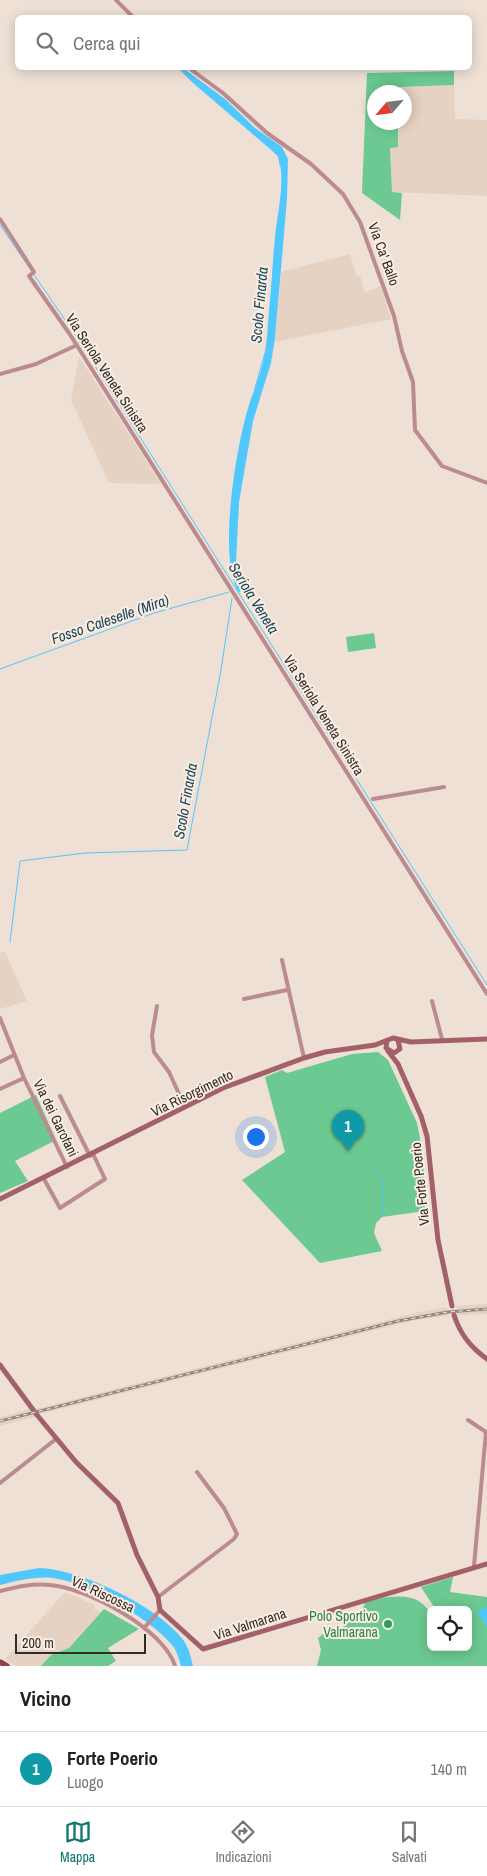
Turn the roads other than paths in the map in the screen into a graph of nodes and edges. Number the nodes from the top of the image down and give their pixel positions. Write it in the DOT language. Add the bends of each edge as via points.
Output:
graph roads {
  1 [pos="116,0"];
  2 [pos="131,15"];
  3 [pos="192,70"];
  4 [pos="0,219"];
  5 [pos="77,345"];
  6 [pos="0,374"];
  7 [pos="487,483"];
  8 [pos="444,787"];
  9 [pos="373,799"];
  10 [pos="282,960"];
  11 [pos="287,990"];
  12 [pos="487,994"];
  13 [pos="244,998"];
  14 [pos="432,1001"];
  15 [pos="158,1006"];
  16 [pos="0,1018"];
  17 [pos="442,1039"];
  18 [pos="487,1039"];
  19 [pos="388,1040"];
  20 [pos="398,1040"];
  21 [pos="412,1042"];
  22 [pos="375,1045"];
  23 [pos="399,1050"];
  24 [pos="388,1051"];
  25 [pos="14,1055"];
  26 [pos="304,1058"];
  27 [pos="0,1062"];
  28 [pos="398,1064"];
  29 [pos="24,1078"];
  30 [pos="0,1089"];
  31 [pos="60,1096"];
  32 [pos="185,1107"];
  33 [pos="91,1155"];
  34 [pos="67,1168"];
  35 [pos="44,1179"];
  36 [pos="0,1199"];
  37 [pos="452,1306"];
  38 [pos="454,1315"];
  39 [pos="487,1358"];
  40 [pos="0,1365"];
  41 [pos="468,1420"];
  42 [pos="56,1438"];
  43 [pos="197,1472"];
  44 [pos="0,1483"];
  45 [pos="487,1564"];
  46 [pos="474,1566"];
  47 [pos="0,1591"];
  48 [pos="158,1597"];
  49 [pos="160,1610"];
  50 [pos="145,1627"];
  51 [pos="0,1662"];
  52 [pos="7,1666"];
  53 [pos="175,1666"];
  1 -- 2 [label="street"];
  3 -- 7 [label="street, Via Ca' Ballo" via="311,164 343,194 360,222 394,316 413,382 416,430 442,466"];
  4 -- 5 [label="street, Via Seriola Veneta Sinistra"];
  5 -- 6 [label="street" via="36,364"];
  5 -- 12 [label="street, Via Seriola Veneta Sinistra"];
  8 -- 9 [label="street"];
  10 -- 11 [label="street"];
  11 -- 13 [label="street"];
  11 -- 26 [label="street"];
  14 -- 17 [label="street"];
  15 -- 32 [label="street" via="152,1035 154,1052 169,1072"];
  16 -- 25 [label="street, Via dei Garofani"];
  17 -- 18 [label="street, Via Risorgimento"];
  17 -- 21 [label="street, Via Risorgimento"];
  19 -- 20 [label="street, Via Risorgimento"];
  19 -- 22 [label="street, Via Risorgimento"];
  19 -- 24 [label="street"];
  20 -- 21 [label="street, Via Risorgimento"];
  20 -- 23 [label="street"];
  21 -- 23 [label="street, Via Risorgimento"];
  22 -- 24 [label="street"];
  22 -- 26 [label="street, Via Risorgimento"];
  23 -- 24 [label="street" via="394,1053"];
  23 -- 28 [label="street"];
  24 -- 28 [label="street"];
  25 -- 27 [label="street"];
  25 -- 29 [label="street, Via dei Garofani"];
  26 -- 32 [label="street, Via Risorgimento"];
  28 -- 37 [label="street, Via Forte Poerio" via="427,1136 438,1240"];
  29 -- 30 [label="street, Via dei Garofani"];
  29 -- 34 [label="street, Via dei Garofani"];
  31 -- 33 [label="street"];
  32 -- 33 [label="street, Via Risorgimento"];
  33 -- 34 [label="street, Via Risorgimento"];
  33 -- 35 [label="street" via="105,1179 60,1208"];
  34 -- 35 [label="street, Via Risorgimento"];
  35 -- 36 [label="street, Via Risorgimento"];
  38 -- 39 [label="street" via="464,1338"];
  40 -- 42 [label="street"];
  41 -- 46 [label="street" via="485,1430 486,1434"];
  42 -- 44 [label="street"];
  42 -- 48 [label="street" via="118,1503"];
  43 -- 48 [label="street" via="221,1504 237,1534"];
  45 -- 46 [label="street, Via Valmarana"];
  46 -- 49 [label="street, Via Valmarana" via="206,1650"];
  47 -- 50 [label="street, Via Riscossa" via="30,1585 57,1586 109,1606"];
  48 -- 49 [label="street"];
  49 -- 50 [label="street"];
  50 -- 53 [label="street, Via Riscossa" via="166,1647"];
  51 -- 52 [label="main road"];
}
